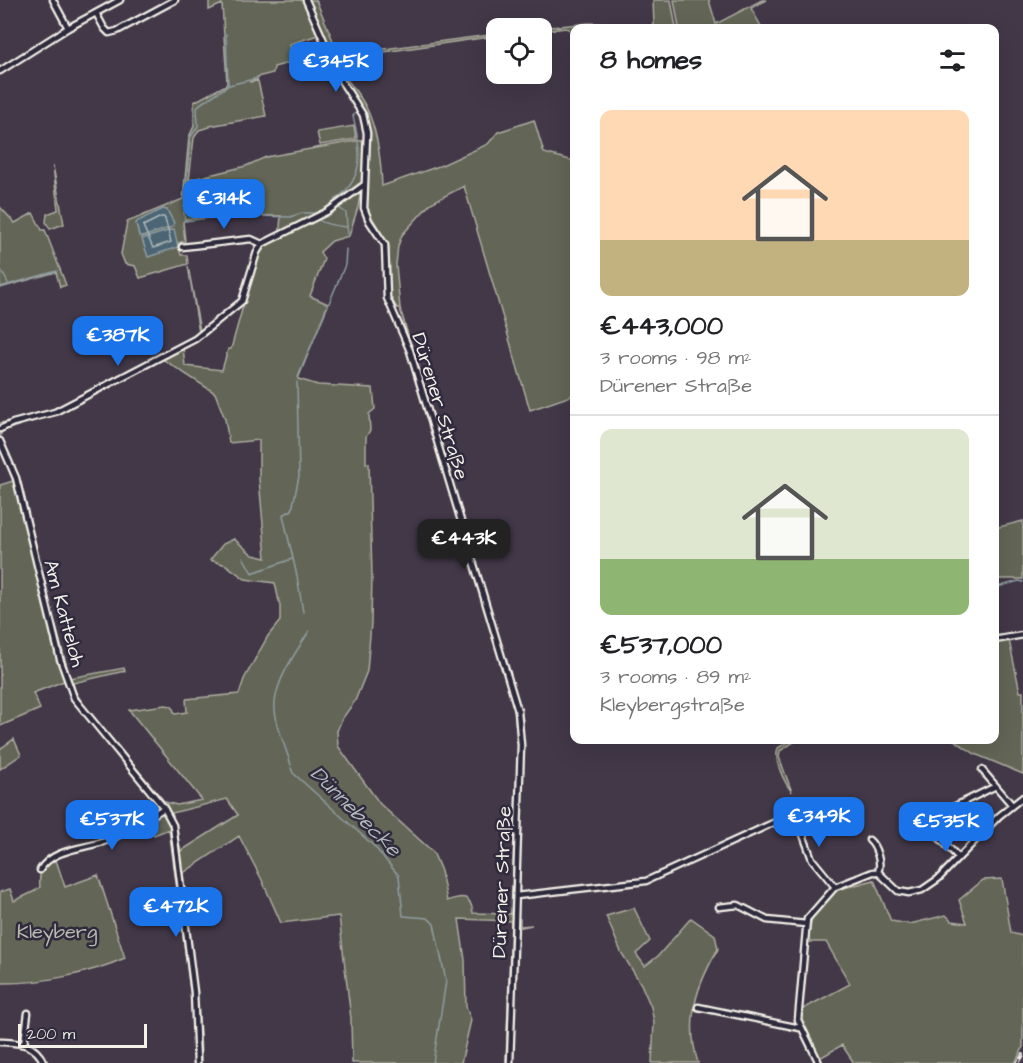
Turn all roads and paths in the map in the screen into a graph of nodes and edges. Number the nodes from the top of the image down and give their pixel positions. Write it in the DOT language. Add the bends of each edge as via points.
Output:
graph roads {
  1 [pos="53,0"];
  2 [pos="120,0"];
  3 [pos="163,0"];
  4 [pos="175,0"];
  5 [pos="306,0"];
  6 [pos="161,8"];
  7 [pos="96,13"];
  8 [pos="68,28"];
  9 [pos="0,71"];
  10 [pos="364,185"];
  11 [pos="262,244"];
  12 [pos="182,247"];
  13 [pos="0,429"];
  14 [pos="0,441"];
  15 [pos="1023,635"];
  16 [pos="999,639"];
  17 [pos="982,770"];
  18 [pos="996,786"];
  19 [pos="1023,797"];
  20 [pos="962,804"];
  21 [pos="1012,805"];
  22 [pos="164,808"];
  23 [pos="944,813"];
  24 [pos="924,822"];
  25 [pos="983,826"];
  26 [pos="906,830"];
  27 [pos="968,838"];
  28 [pos="869,840"];
  29 [pos="958,857"];
  30 [pos="40,870"];
  31 [pos="878,872"];
  32 [pos="835,887"];
  33 [pos="516,896"];
  34 [pos="719,907"];
  35 [pos="806,924"];
  36 [pos="698,1007"];
  37 [pos="28,1013"];
  38 [pos="800,1028"];
  39 [pos="0,1042"];
  40 [pos="24,1044"];
  41 [pos="45,1063"];
  42 [pos="197,1063"];
  43 [pos="510,1063"];
  44 [pos="818,1063"];
  1 -- 8 [label="street"];
  2 -- 7 [label="street"];
  3 -- 6 [label="street"];
  4 -- 6 [label="street"];
  5 -- 10 [label="street, Dürener Straße" via="342,82 363,115 367,133"];
  6 -- 7 [label="street" via="109,33"];
  7 -- 8 [label="street"];
  8 -- 9 [label="street"];
  10 -- 11 [label="street" via="316,217"];
  10 -- 33 [label="street, Dürener Straße" via="364,208 386,248 387,298 410,351 518,711 521,746"];
  11 -- 12 [label="street" via="251,239"];
  11 -- 13 [label="street" via="242,301 195,339 55,412"];
  14 -- 22 [label="street, Am Katteloh" via="16,478 74,698"];
  15 -- 16 [label="street"];
  17 -- 18 [label="street"];
  18 -- 20 [label="street"];
  18 -- 21 [label="street"];
  19 -- 21 [label="street"];
  20 -- 23 [label="street"];
  20 -- 25 [label="street"];
  21 -- 25 [label="street"];
  22 -- 30 [label="street" via="110,840 55,857"];
  22 -- 42 [label="street, Am Katteloh" via="174,837 194,992"];
  23 -- 24 [label="street"];
  23 -- 27 [label="street"];
  24 -- 26 [label="street"];
  24 -- 29 [label="street"];
  25 -- 29 [label="street"];
  28 -- 31 [label="street" via="874,844"];
  29 -- 31 [label="street" via="930,885 916,892 898,891"];
  31 -- 32 [label="street"];
  32 -- 33 [label="street" via="812,859 795,813 641,883"];
  32 -- 35 [label="street" via="810,914"];
  33 -- 43 [label="street, Dürener Straße"];
  34 -- 35 [label="street" via="738,905 767,920"];
  35 -- 38 [label="street"];
  36 -- 38 [label="street"];
  37 -- 40 [label="street"];
  38 -- 44 [label="street"];
  39 -- 40 [label="street"];
  40 -- 41 [label="street" via="37,1051"];
}
